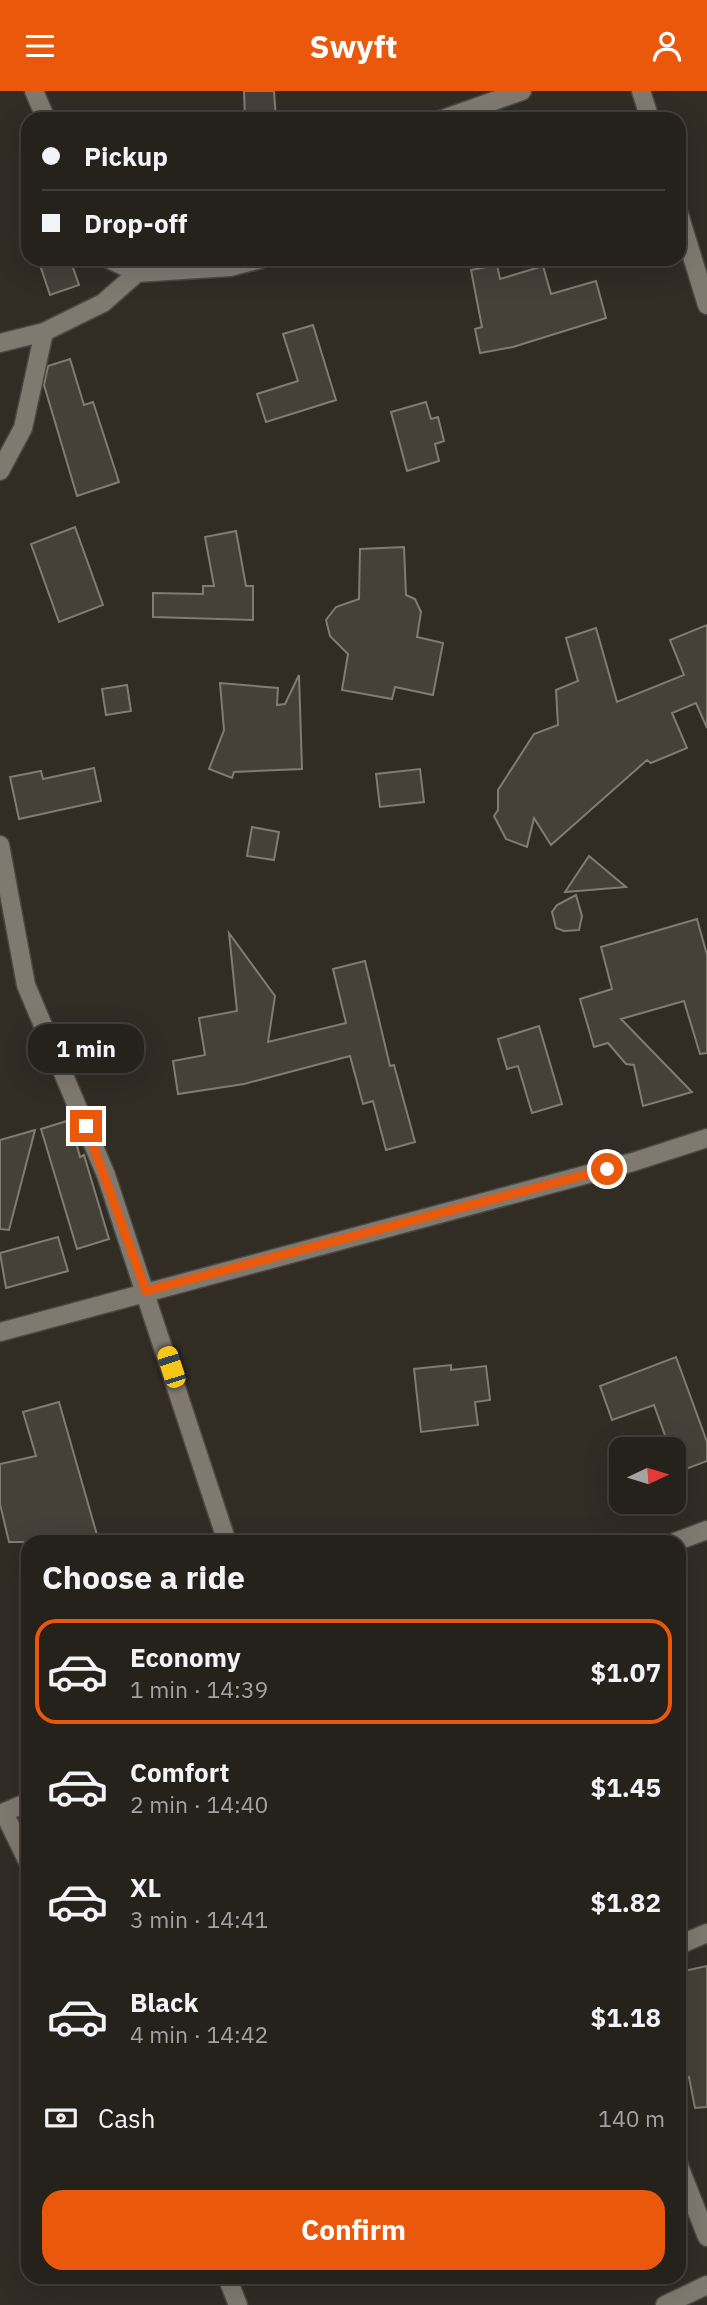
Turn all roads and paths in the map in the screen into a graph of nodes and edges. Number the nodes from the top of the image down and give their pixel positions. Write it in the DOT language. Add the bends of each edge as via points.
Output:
graph roads {
  1 [pos="34,91"];
  2 [pos="522,91"];
  3 [pos="641,91"];
  4 [pos="43,112"];
  5 [pos="463,112"];
  6 [pos="648,112"];
  7 [pos="686,237"];
  8 [pos="122,266"];
  9 [pos="145,266"];
  10 [pos="234,266"];
  11 [pos="137,273"];
  12 [pos="707,305"];
  13 [pos="44,333"];
  14 [pos="0,343"];
  15 [pos="0,471"];
  16 [pos="0,845"];
  17 [pos="707,1138"];
  18 [pos="146,1291"];
  19 [pos="0,1332"];
  20 [pos="707,1530"];
  21 [pos="225,1535"];
  22 [pos="686,1538"];
  23 [pos="21,1805"];
  24 [pos="2,1814"];
  25 [pos="21,1849"];
  26 [pos="707,1933"];
  27 [pos="686,1942"];
  28 [pos="686,2184"];
  29 [pos="707,2237"];
  30 [pos="229,2284"];
  31 [pos="707,2285"];
  32 [pos="238,2305"];
  33 [pos="666,2305"];
  1 -- 4 [label="street"];
  2 -- 5 [label="street"];
  3 -- 6 [label="street"];
  7 -- 12 [label="street"];
  8 -- 11 [label="street"];
  9 -- 11 [label="street"];
  10 -- 11 [label="street"];
  11 -- 13 [label="street" via="103,303"];
  13 -- 14 [label="street"];
  13 -- 15 [label="street" via="23,428"];
  16 -- 18 [label="street" via="26,985 106,1175"];
  17 -- 18 [label="street" via="633,1162"];
  18 -- 19 [label="street"];
  18 -- 21 [label="street"];
  20 -- 22 [label="street"];
  23 -- 24 [label="street"];
  24 -- 25 [label="street"];
  26 -- 27 [label="street"];
  28 -- 29 [label="street"];
  30 -- 32 [label="street"];
  31 -- 33 [label="street"];
}
